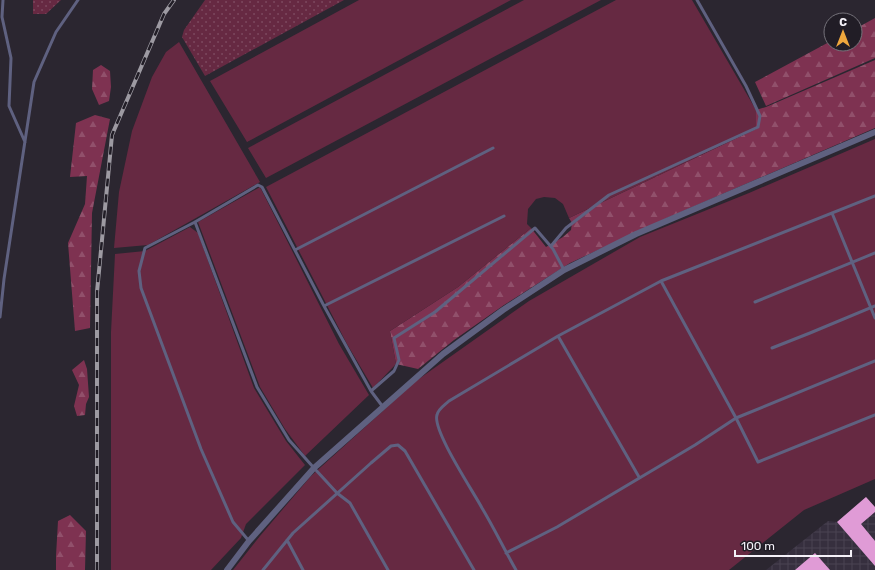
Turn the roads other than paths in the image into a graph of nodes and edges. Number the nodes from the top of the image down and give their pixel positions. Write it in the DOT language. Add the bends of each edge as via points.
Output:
graph roads {
  1 [pos="3,0"];
  2 [pos="78,0"];
  3 [pos="697,0"];
  4 [pos="875,132"];
  5 [pos="25,142"];
  6 [pos="493,148"];
  7 [pos="875,196"];
  8 [pos="832,213"];
  9 [pos="504,216"];
  10 [pos="195,222"];
  11 [pos="551,246"];
  12 [pos="295,250"];
  13 [pos="875,253"];
  14 [pos="852,262"];
  15 [pos="564,270"];
  16 [pos="661,281"];
  17 [pos="756,302"];
  18 [pos="324,306"];
  19 [pos="875,306"];
  20 [pos="870,308"];
  21 [pos="0,317"];
  22 [pos="875,318"];
  23 [pos="558,336"];
  24 [pos="772,348"];
  25 [pos="875,361"];
  26 [pos="371,391"];
  27 [pos="383,407"];
  28 [pos="875,415"];
  29 [pos="736,418"];
  30 [pos="314,468"];
  31 [pos="639,477"];
  32 [pos="337,493"];
  33 [pos="287,540"];
  34 [pos="249,541"];
  35 [pos="506,553"];
  36 [pos="227,570"];
  37 [pos="263,570"];
  38 [pos="303,570"];
  39 [pos="388,570"];
  40 [pos="474,570"];
  41 [pos="516,570"];
  1 -- 5 [label="lane" via="2,17 11,58 9,106"];
  2 -- 5 [label="lane" via="56,32 34,82"];
  3 -- 11 [label="lane" via="746,86 760,116 758,127 609,195 566,228"];
  4 -- 15 [label="street" via="636,234"];
  5 -- 21 [label="lane"];
  6 -- 12 [label="lane"];
  7 -- 8 [label="lane"];
  8 -- 14 [label="lane"];
  8 -- 16 [label="lane"];
  9 -- 18 [label="lane"];
  10 -- 12 [label="lane" via="258,185 262,187"];
  10 -- 30 [label="lane" via="257,387 289,440"];
  10 -- 34 [label="lane" via="145,248 139,271 140,288 201,449 233,522"];
  11 -- 15 [label="lane"];
  11 -- 26 [label="lane" via="535,228 435,312 394,338 398,360 394,371"];
  12 -- 18 [label="lane"];
  13 -- 14 [label="lane"];
  14 -- 17 [label="lane"];
  14 -- 20 [label="lane"];
  15 -- 27 [label="street" via="443,354"];
  16 -- 23 [label="lane"];
  16 -- 29 [label="lane"];
  18 -- 26 [label="lane"];
  19 -- 20 [label="lane"];
  20 -- 22 [label="lane"];
  20 -- 24 [label="lane"];
  23 -- 31 [label="lane"];
  23 -- 35 [label="lane" via="449,401 436,415 438,427 452,457"];
  25 -- 29 [label="lane"];
  26 -- 27 [label="lane"];
  27 -- 30 [label="street"];
  28 -- 29 [label="lane" via="758,462"];
  29 -- 31 [label="lane"];
  30 -- 32 [label="lane"];
  30 -- 34 [label="street"];
  31 -- 35 [label="lane" via="557,527"];
  32 -- 33 [label="lane"];
  32 -- 39 [label="lane" via="350,503"];
  32 -- 40 [label="lane" via="386,450 398,445 405,451"];
  33 -- 37 [label="lane"];
  33 -- 38 [label="lane"];
  34 -- 36 [label="street"];
  35 -- 41 [label="lane"];
}
